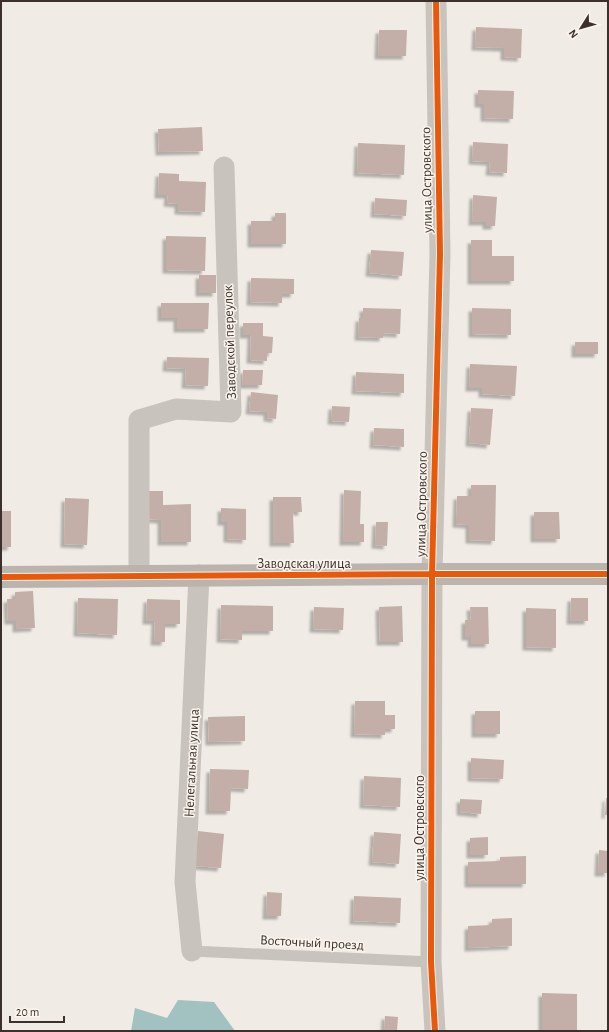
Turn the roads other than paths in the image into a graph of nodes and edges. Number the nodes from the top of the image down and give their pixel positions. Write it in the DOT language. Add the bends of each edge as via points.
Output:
graph roads {
  1 [pos="436,1"];
  2 [pos="224,167"];
  3 [pos="432,574"];
  4 [pos="608,574"];
  5 [pos="1,576"];
  6 [pos="139,576"];
  7 [pos="199,576"];
  8 [pos="192,951"];
  9 [pos="431,962"];
  10 [pos="435,1031"];
  1 -- 3 [label="street, улица Островского" via="440,254"];
  2 -- 6 [label="street, Заводской переулок" via="231,412 176,409 139,420"];
  3 -- 4 [label="street, Заводская улица"];
  3 -- 7 [label="street, Заводская улица"];
  3 -- 9 [label="street, улица Островского"];
  5 -- 6 [label="street, Заводская улица"];
  6 -- 7 [label="street, Заводская улица"];
  7 -- 8 [label="street, Нелегальная улица" via="186,882"];
  8 -- 9 [label="lane, Восточный проезд"];
  9 -- 10 [label="street, улица Островского"];
}
